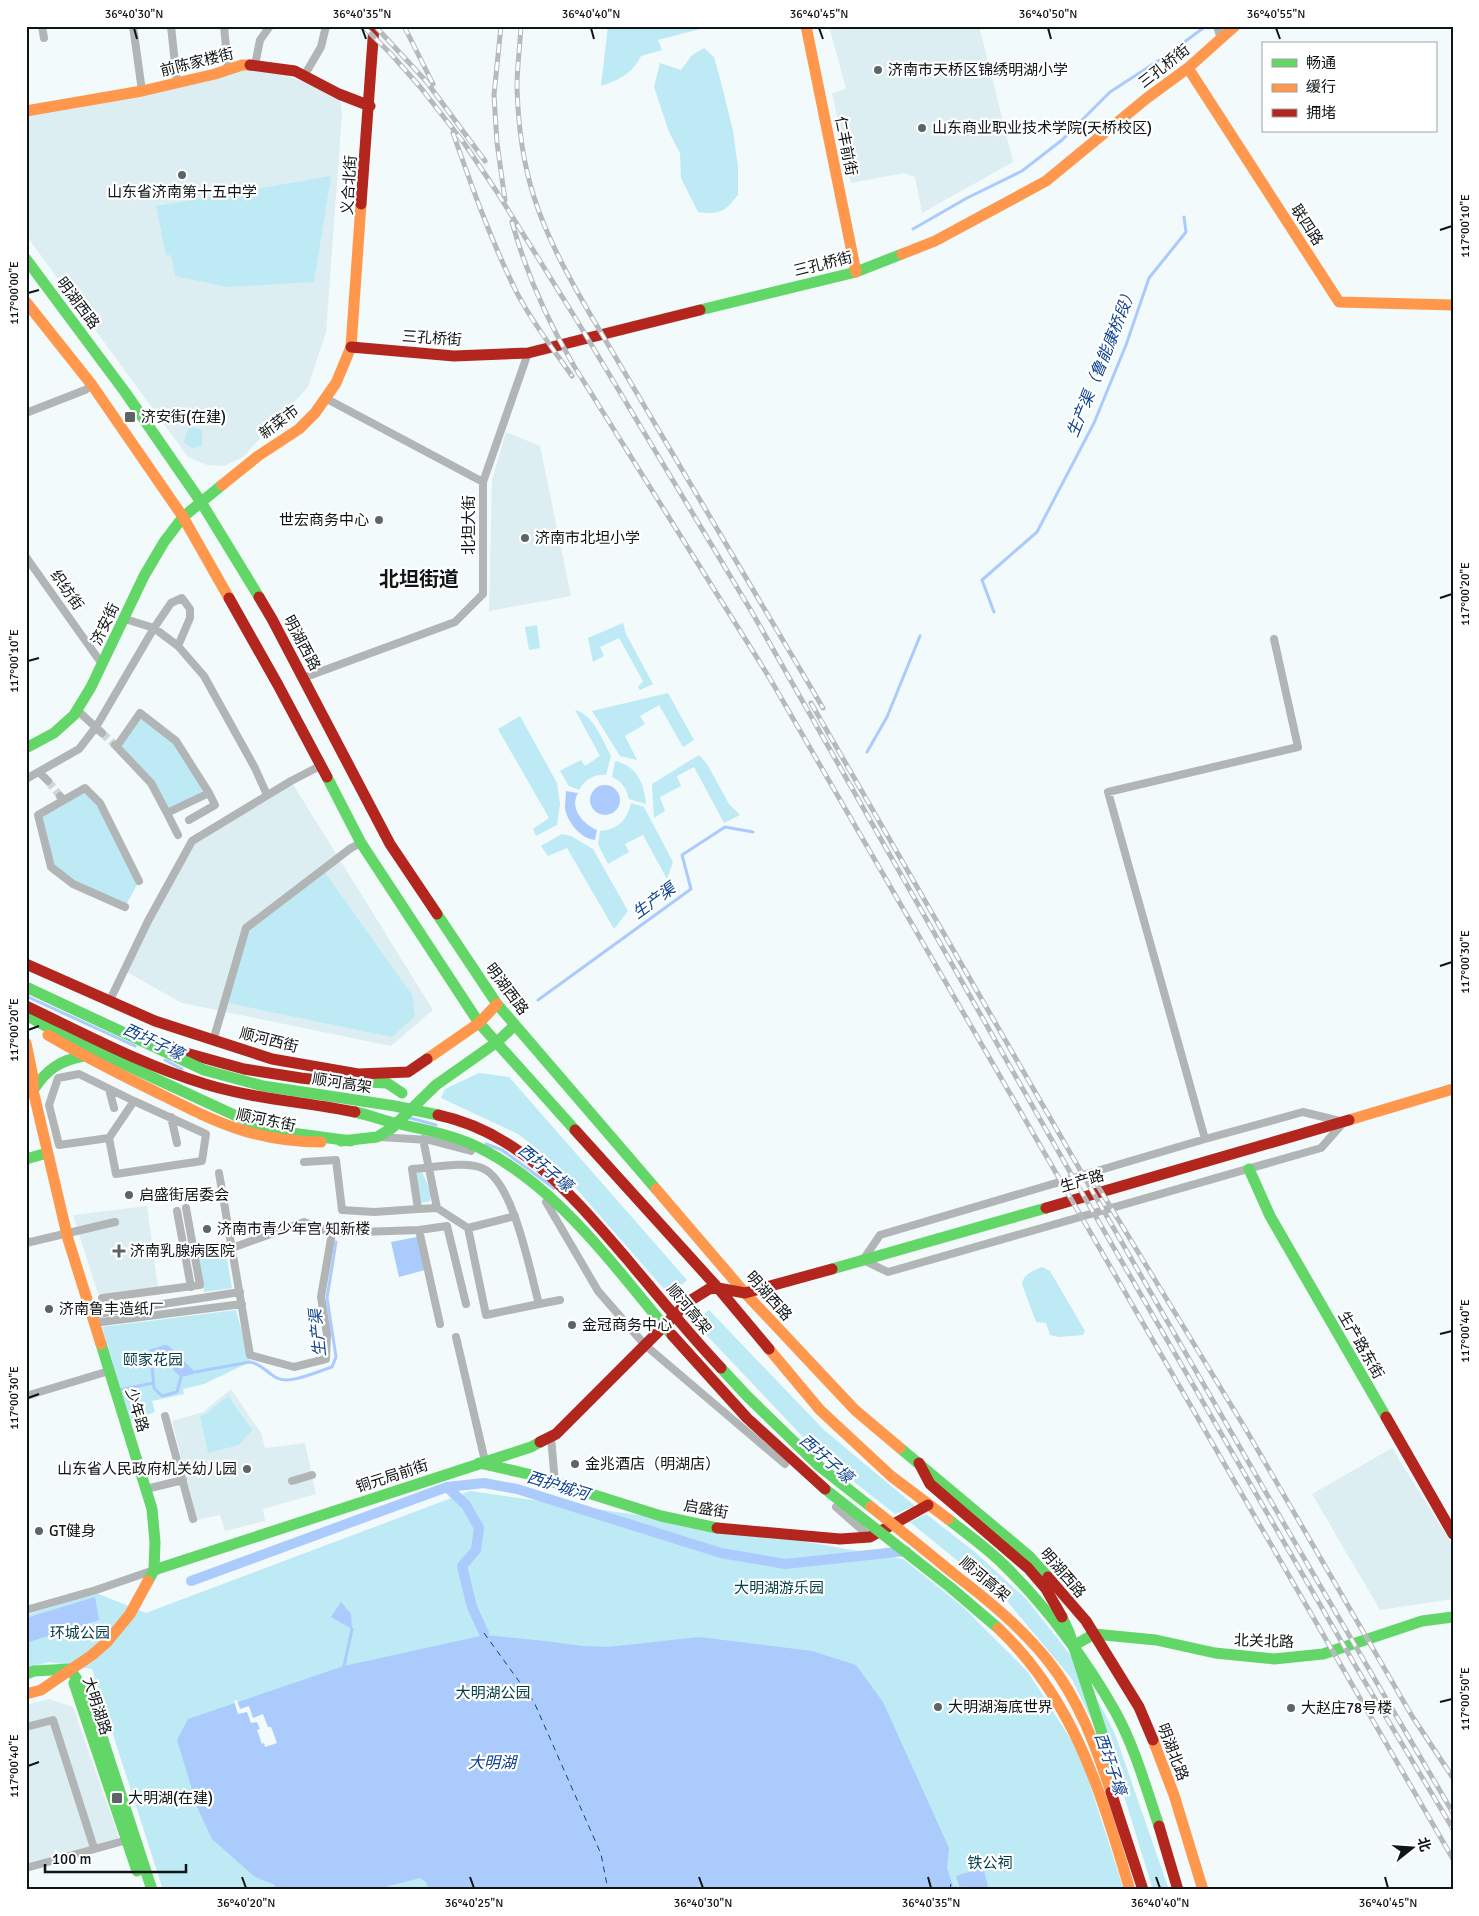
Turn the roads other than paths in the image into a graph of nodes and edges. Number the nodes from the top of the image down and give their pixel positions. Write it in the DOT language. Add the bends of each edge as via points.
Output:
graph roads {
  1 [pos="42,26"];
  2 [pos="133,26"];
  3 [pos="171,26"];
  4 [pos="224,26"];
  5 [pos="270,26"];
  6 [pos="326,26"];
  7 [pos="374,26"];
  8 [pos="806,26"];
  9 [pos="1216,26"];
  10 [pos="1235,26"];
  11 [pos="44,38"];
  12 [pos="1221,39"];
  13 [pos="255,65"];
  14 [pos="1188,68"];
  15 [pos="228,69"];
  16 [pos="304,76"];
  17 [pos="177,83"];
  18 [pos="142,91"];
  19 [pos="370,106"];
  20 [pos="26,110"];
  21 [pos="26,259"];
  22 [pos="856,272"];
  23 [pos="26,302"];
  24 [pos="1453,305"];
  25 [pos="351,346"];
  26 [pos="528,353"];
  27 [pos="92,385"];
  28 [pos="327,398"];
  29 [pos="26,413"];
  30 [pos="483,482"];
  31 [pos="201,502"];
  32 [pos="183,517"];
  33 [pos="26,558"];
  34 [pos="125,619"];
  35 [pos="154,628"];
  36 [pos="1274,639"];
  37 [pos="178,646"];
  38 [pos="102,664"];
  39 [pos="303,678"];
  40 [pos="77,710"];
  41 [pos="96,728"];
  42 [pos="102,733"];
  43 [pos="26,748"];
  44 [pos="320,766"];
  45 [pos="39,772"];
  46 [pos="26,779"];
  47 [pos="48,781"];
  48 [pos="209,793"];
  49 [pos="267,795"];
  50 [pos="167,813"];
  51 [pos="189,820"];
  52 [pos="178,835"];
  53 [pos="361,843"];
  54 [pos="139,881"];
  55 [pos="125,908"];
  56 [pos="26,964"];
  57 [pos="26,986"];
  58 [pos="110,1000"];
  59 [pos="497,1004"];
  60 [pos="26,1006"];
  61 [pos="26,1014"];
  62 [pos="26,1020"];
  63 [pos="479,1023"];
  64 [pos="515,1025"];
  65 [pos="213,1041"];
  66 [pos="497,1042"];
  67 [pos="26,1043"];
  68 [pos="84,1056"];
  69 [pos="382,1073"];
  70 [pos="358,1074"];
  71 [pos="30,1078"];
  72 [pos="318,1080"];
  73 [pos="1453,1088"];
  74 [pos="109,1089"];
  75 [pos="33,1090"];
  76 [pos="402,1093"];
  77 [pos="134,1101"];
  78 [pos="114,1108"];
  79 [pos="171,1117"];
  80 [pos="211,1120"];
  81 [pos="1344,1122"];
  82 [pos="392,1128"];
  83 [pos="206,1134"];
  84 [pos="377,1137"];
  85 [pos="109,1138"];
  86 [pos="423,1139"];
  87 [pos="1205,1139"];
  88 [pos="351,1141"];
  89 [pos="177,1144"];
  90 [pos="59,1145"];
  91 [pos="47,1153"];
  92 [pos="26,1159"];
  93 [pos="304,1162"];
  94 [pos="430,1168"];
  95 [pos="1249,1169"];
  96 [pos="219,1173"];
  97 [pos="186,1208"];
  98 [pos="437,1208"];
  99 [pos="418,1209"];
  100 [pos="177,1211"];
  101 [pos="515,1216"];
  102 [pos="115,1222"];
  103 [pos="227,1226"];
  104 [pos="468,1228"];
  105 [pos="419,1230"];
  106 [pos="332,1233"];
  107 [pos="66,1234"];
  108 [pos="261,1237"];
  109 [pos="26,1243"];
  110 [pos="232,1248"];
  111 [pos="864,1260"];
  112 [pos="191,1288"];
  113 [pos="718,1288"];
  114 [pos="240,1292"];
  115 [pos="745,1293"];
  116 [pos="560,1300"];
  117 [pos="242,1304"];
  118 [pos="466,1304"];
  119 [pos="539,1304"];
  120 [pos="106,1313"];
  121 [pos="93,1319"];
  122 [pos="440,1324"];
  123 [pos="456,1337"];
  124 [pos="645,1345"];
  125 [pos="109,1371"];
  126 [pos="26,1396"];
  127 [pos="165,1416"];
  128 [pos="551,1437"];
  129 [pos="481,1462"];
  130 [pos="918,1463"];
  131 [pos="312,1475"];
  132 [pos="182,1480"];
  133 [pos="292,1481"];
  134 [pos="555,1483"];
  135 [pos="146,1489"];
  136 [pos="928,1505"];
  137 [pos="193,1519"];
  138 [pos="1453,1534"];
  139 [pos="870,1537"];
  140 [pos="154,1570"];
  141 [pos="26,1610"];
  142 [pos="1453,1617"];
  143 [pos="1094,1634"];
  144 [pos="1073,1646"];
  145 [pos="70,1669"];
  146 [pos="26,1674"];
  147 [pos="26,1694"];
  148 [pos="26,1727"];
  149 [pos="127,1840"];
  150 [pos="94,1848"];
  151 [pos="26,1868"];
  152 [pos="144,1890"];
  153 [pos="152,1890"];
  154 [pos="1130,1890"];
  155 [pos="1143,1890"];
  156 [pos="1151,1890"];
  157 [pos="1178,1890"];
  158 [pos="1203,1890"];
  1 -- 11 [label="street"];
  2 -- 18 [label="street"];
  3 -- 17 [label="street"];
  4 -- 15 [label="street"];
  5 -- 13 [label="street" via="260,40"];
  6 -- 16 [label="street" via="321,47"];
  7 -- 19 [label="main road, 义合北街"];
  8 -- 22 [label="main road, 仁丰前街"];
  9 -- 12 [label="street"];
  10 -- 12 [label="main road, 三孔桥街"];
  12 -- 14 [label="main road, 三孔桥街"];
  13 -- 15 [label="main road, 前陈家楼街"];
  13 -- 16 [label="main road, 前陈家楼街" via="295,71"];
  14 -- 22 [label="main road, 三孔桥街" via="1046,181 935,241"];
  14 -- 24 [label="main road, 联四路" via="1339,302"];
  15 -- 17 [label="main road, 前陈家楼街"];
  16 -- 19 [label="main road, 前陈家楼街"];
  17 -- 18 [label="main road, 前陈家楼街"];
  18 -- 20 [label="main road, 前陈家楼街"];
  19 -- 25 [label="main road, 义合北街"];
  21 -- 31 [label="main road, 明湖西路" via="121,386"];
  22 -- 26 [label="main road, 三孔桥街"];
  23 -- 27 [label="main road"];
  25 -- 26 [label="main road, 三孔桥街" via="454,356"];
  25 -- 28 [label="main road, 新菜市" via="345,366"];
  26 -- 30 [label="street, 北坦大街"];
  27 -- 29 [label="street"];
  27 -- 32 [label="main road"];
  28 -- 30 [label="street"];
  28 -- 31 [label="main road, 新菜市" via="299,429 258,456"];
  30 -- 39 [label="street, 北坦大街" via="483,594 455,622"];
  31 -- 32 [label="main road, 济安街"];
  31 -- 39 [label="main road, 明湖西路" via="272,619"];
  32 -- 34 [label="main road, 济安街" via="146,573"];
  32 -- 44 [label="main road"];
  33 -- 38 [label="street, 织纺街"];
  34 -- 35 [label="street"];
  34 -- 38 [label="main road, 济安街"];
  35 -- 37 [label="street"];
  35 -- 37 [label="street" via="171,603 182,598 190,609 190,618"];
  35 -- 41 [label="street"];
  36 -- 87 [label="street" via="1298,747 1108,792"];
  37 -- 49 [label="street" via="204,676 256,768"];
  38 -- 40 [label="main road, 济安街"];
  39 -- 59 [label="main road, 明湖西路" via="390,844"];
  40 -- 41 [label="street"];
  40 -- 43 [label="main road, 济安街" via="63,726"];
  41 -- 42 [label="street"];
  41 -- 45 [label="street" via="79,749"];
  44 -- 49 [label="street"];
  44 -- 53 [label="main road"];
  45 -- 46 [label="street"];
  45 -- 47 [label="street"];
  48 -- 50 [label="street"];
  48 -- 50 [label="street" via="176,741 140,713 116,745 151,784"];
  48 -- 51 [label="street" via="215,806"];
  49 -- 58 [label="street" via="192,841"];
  50 -- 52 [label="street"];
  53 -- 63 [label="main road"];
  53 -- 65 [label="street" via="246,928"];
  54 -- 55 [label="street" via="100,804 84,788 62,798 38,815 51,867 73,884"];
  56 -- 58 [label="main road, 顺河西街"];
  57 -- 72 [label="main road" via="59,995 186,1053 244,1069"];
  57 -- 155 [label="main road, 顺河高架, bridge" via="204,1070 263,1086 395,1106 457,1120 510,1144 551,1175 589,1214 695,1340 747,1396 819,1466 989,1601 1050,1663 1079,1710 1100,1758"];
  58 -- 65 [label="main road, 顺河西街" via="155,1021"];
  59 -- 63 [label="main road, 顺河西街"];
  59 -- 64 [label="main road, 明湖西路"];
  60 -- 154 [label="main road, 顺河高架, bridge" via="183,1078 231,1091 357,1112 467,1143 515,1168 545,1192 572,1218 697,1365 761,1432 816,1482 978,1610 1018,1648 1060,1705 1084,1748"];
  61 -- 88 [label="main road" via="72,1040 245,1120 284,1132"];
  62 -- 68 [label="main road, 顺河东街"];
  63 -- 66 [label="main road"];
  63 -- 69 [label="main road, 顺河西街" via="408,1072"];
  64 -- 66 [label="main road, 顺河东街"];
  64 -- 115 [label="main road, 明湖西路"];
  65 -- 70 [label="main road, 顺河西街" via="272,1059"];
  66 -- 82 [label="main road, 顺河东街" via="436,1085"];
  66 -- 113 [label="main road"];
  67 -- 71 [label="main road, 少年路"];
  68 -- 75 [label="main road" via="55,1064 44,1073"];
  68 -- 80 [label="main road, 顺河东街"];
  69 -- 70 [label="main road, 顺河西街"];
  69 -- 76 [label="main road"];
  70 -- 72 [label="main road"];
  71 -- 75 [label="main road, 少年路"];
  72 -- 76 [label="main road" via="387,1083"];
  73 -- 81 [label="main road, 生产路"];
  74 -- 77 [label="street"];
  74 -- 78 [label="street"];
  74 -- 90 [label="street" via="79,1074 58,1078 50,1105"];
  75 -- 91 [label="main road, 少年路"];
  76 -- 82 [label="main road" via="404,1108"];
  77 -- 79 [label="street"];
  77 -- 85 [label="street"];
  79 -- 83 [label="street"];
  79 -- 89 [label="street"];
  80 -- 83 [label="street"];
  80 -- 88 [label="main road, 顺河东街" via="280,1141"];
  81 -- 87 [label="street" via="1303,1112"];
  81 -- 95 [label="street" via="1321,1148"];
  81 -- 111 [label="main road, 生产路"];
  82 -- 84 [label="main road, 顺河东街"];
  83 -- 85 [label="street" via="202,1162 116,1174"];
  84 -- 86 [label="street"];
  84 -- 88 [label="main road, 顺河东街"];
  85 -- 90 [label="street"];
  86 -- 94 [label="street"];
  86 -- 124 [label="street" via="476,1152 514,1174 547,1203 598,1291"];
  87 -- 111 [label="street" via="880,1235"];
  90 -- 91 [label="street"];
  91 -- 92 [label="main road"];
  91 -- 107 [label="main road, 少年路"];
  93 -- 99 [label="street" via="336,1160 342,1210"];
  94 -- 98 [label="street"];
  94 -- 99 [label="street" via="412,1168"];
  94 -- 101 [label="street" via="464,1165 483,1168 497,1180"];
  95 -- 111 [label="street" via="888,1272"];
  95 -- 138 [label="main road, 生产路东街" via="1270,1216"];
  96 -- 103 [label="street"];
  97 -- 112 [label="street" via="200,1285"];
  98 -- 99 [label="street"];
  98 -- 104 [label="street"];
  100 -- 112 [label="street"];
  101 -- 104 [label="street"];
  101 -- 119 [label="street"];
  102 -- 107 [label="street"];
  103 -- 108 [label="street" via="248,1226"];
  103 -- 110 [label="street"];
  104 -- 119 [label="street" via="486,1315"];
  105 -- 106 [label="street"];
  105 -- 118 [label="street" via="447,1226"];
  105 -- 122 [label="street"];
  106 -- 108 [label="street" via="304,1222"];
  106 -- 117 [label="street" via="321,1296 327,1334 326,1359 294,1367 250,1355"];
  107 -- 109 [label="street"];
  107 -- 121 [label="main road, 少年路"];
  108 -- 110 [label="street"];
  110 -- 114 [label="street"];
  111 -- 115 [label="main road, 生产路"];
  112 -- 120 [label="street" via="102,1298"];
  113 -- 115 [label="main road, 生产路"];
  113 -- 124 [label="main road, 铜元局前街, bridge" via="709,1289 688,1302"];
  113 -- 136 [label="main road" via="820,1410 891,1476"];
  114 -- 117 [label="street"];
  114 -- 120 [label="street"];
  115 -- 130 [label="main road, 明湖西路" via="855,1410"];
  116 -- 119 [label="street"];
  117 -- 121 [label="street"];
  120 -- 121 [label="street"];
  121 -- 125 [label="main road, 少年路"];
  123 -- 129 [label="street"];
  124 -- 128 [label="main road, 铜元局前街"];
  124 -- 139 [label="street"];
  125 -- 126 [label="street"];
  125 -- 135 [label="main road, 少年路"];
  127 -- 132 [label="street"];
  128 -- 129 [label="main road, 铜元局前街" via="531,1448"];
  128 -- 134 [label="street"];
  129 -- 134 [label="main road, 启盛街"];
  129 -- 140 [label="main road, 铜元局前街"];
  130 -- 143 [label="main road, 明湖西路" via="1029,1556"];
  130 -- 156 [label="main road, bridge" via="930,1484 1028,1568 1060,1612"];
  131 -- 133 [label="street"];
  132 -- 135 [label="street"];
  132 -- 137 [label="street"];
  134 -- 139 [label="main road, 启盛街" via="661,1516 715,1528 840,1539"];
  135 -- 140 [label="main road, 少年路" via="152,1509"];
  136 -- 139 [label="main road, 启盛街, bridge"];
  136 -- 144 [label="main road" via="1004,1565"];
  140 -- 141 [label="street, 铜元局前街"];
  140 -- 145 [label="main road, 少年路" via="117,1631 92,1656"];
  142 -- 143 [label="main road, 北关北路" via="1422,1621 1323,1654 1274,1659 1215,1653 1156,1640"];
  143 -- 144 [label="main road"];
  143 -- 158 [label="main road, 明湖北路" via="1139,1708 1154,1741"];
  144 -- 157 [label="main road" via="1116,1713 1135,1755"];
  145 -- 146 [label="main road"];
  145 -- 147 [label="main road, 少年路" via="42,1690"];
  145 -- 149 [label="main road, 大明湖路"];
  145 -- 153 [label="main road, 大明湖路" via="88,1697"];
  148 -- 150 [label="street" via="52,1720"];
  149 -- 150 [label="street"];
  149 -- 152 [label="main road, 大明湖路"];
  150 -- 151 [label="street"];
}
